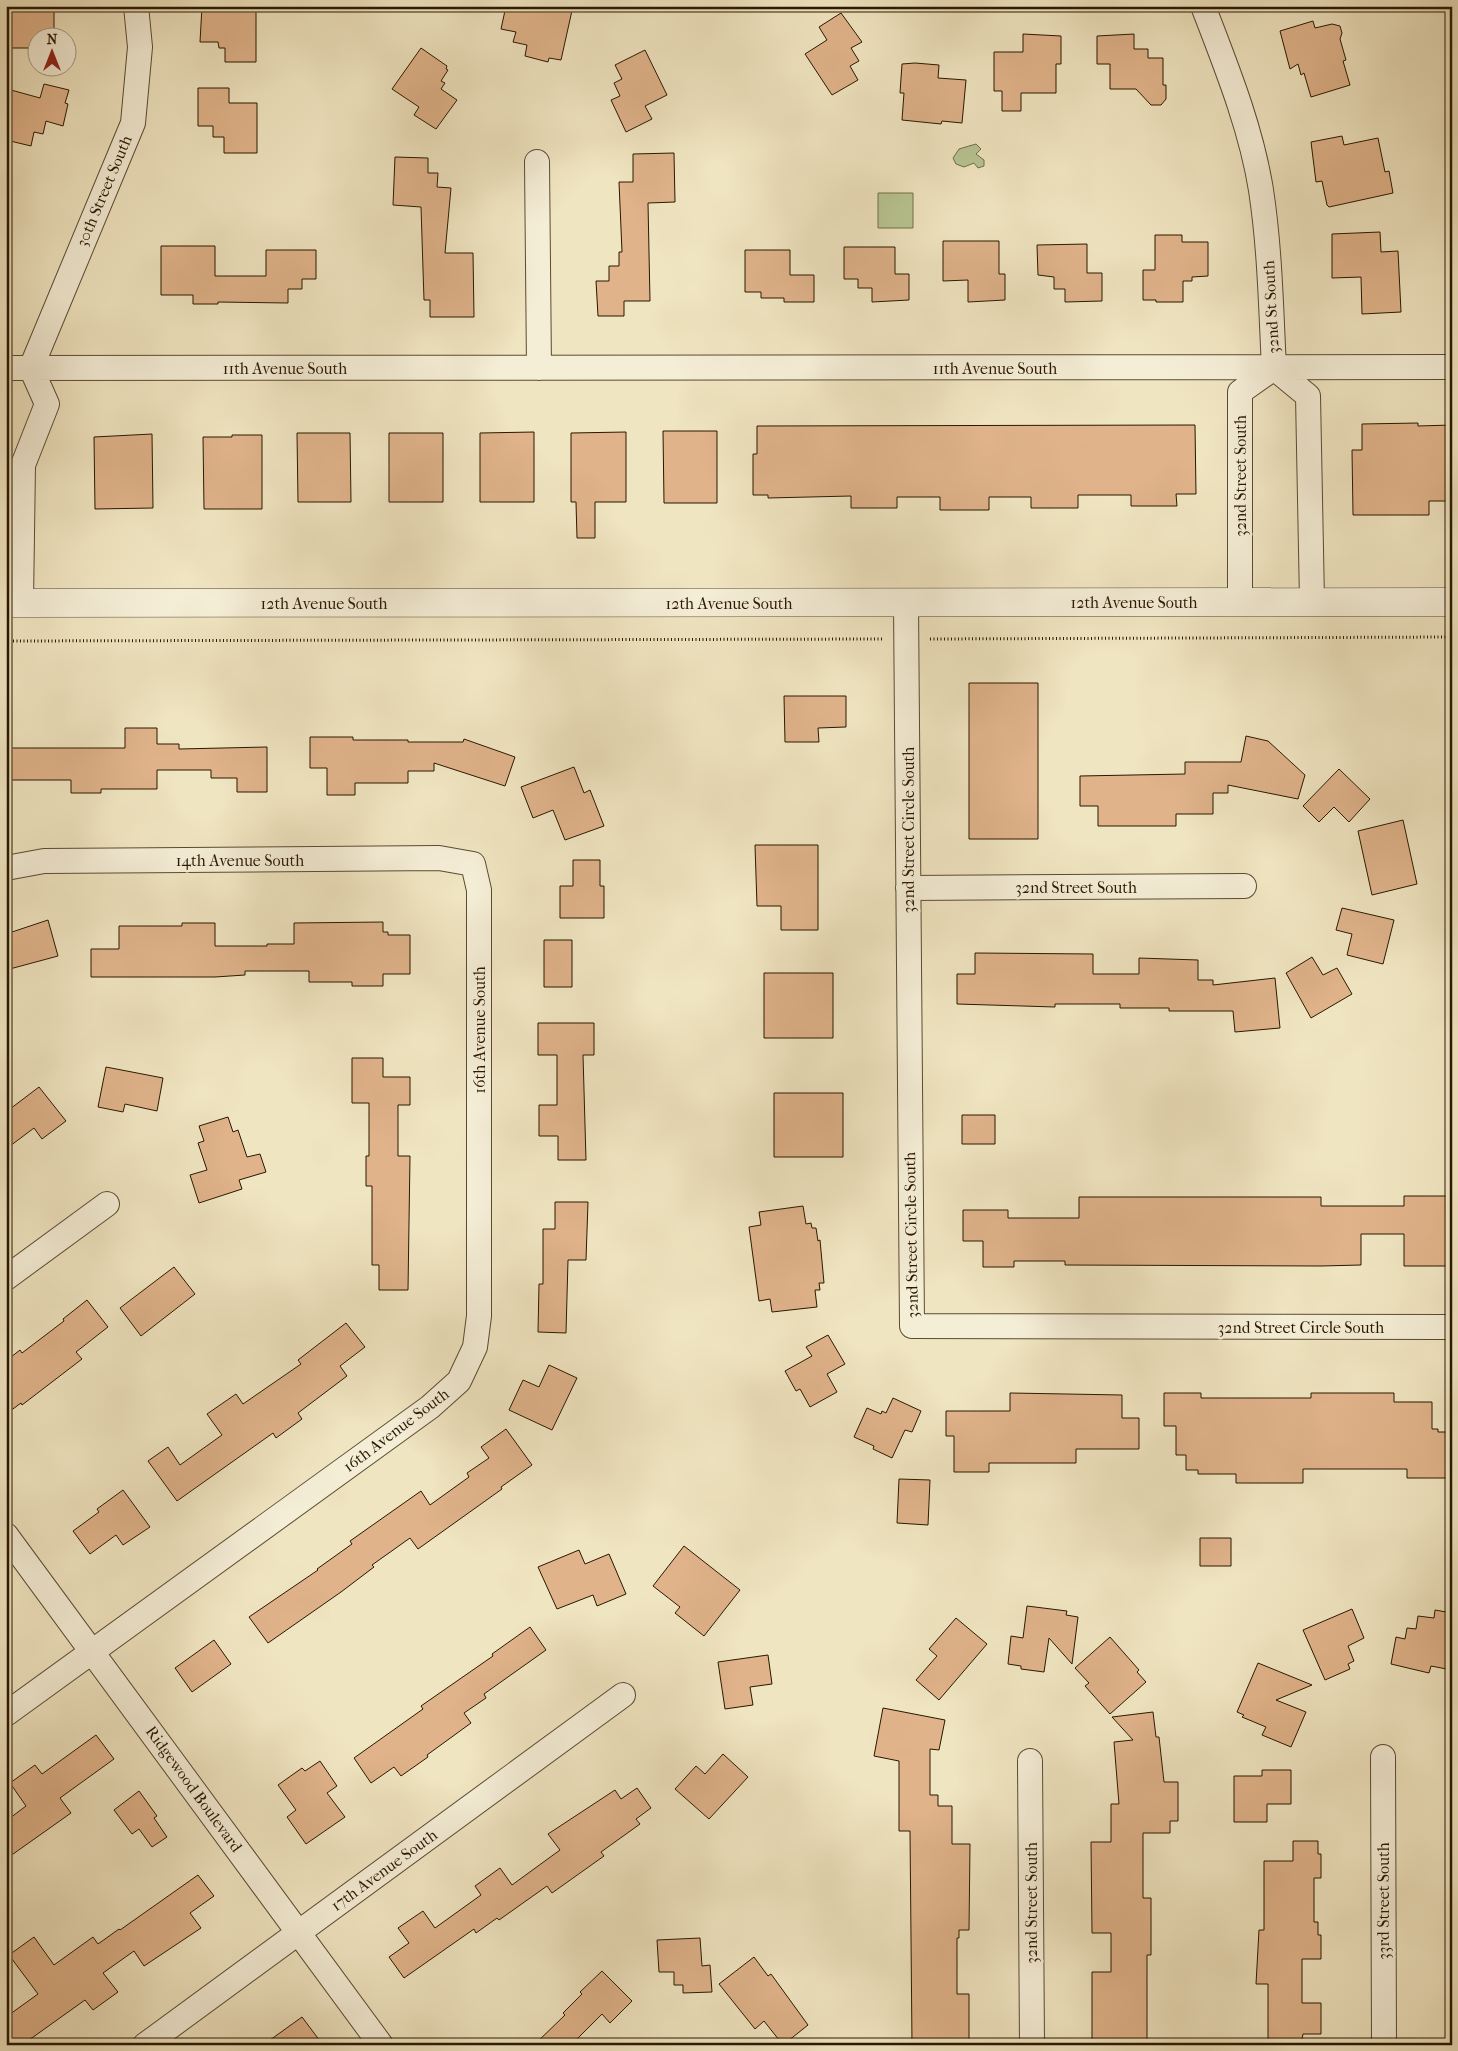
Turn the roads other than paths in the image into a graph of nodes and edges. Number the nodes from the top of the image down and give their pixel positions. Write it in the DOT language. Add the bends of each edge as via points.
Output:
graph roads {
  1 [pos="136,6"];
  2 [pos="1204,6"];
  3 [pos="537,162"];
  4 [pos="1452,366"];
  5 [pos="6,368"];
  6 [pos="31,368"];
  7 [pos="539,368"];
  8 [pos="1274,368"];
  9 [pos="1312,601"];
  10 [pos="1240,602"];
  11 [pos="1452,602"];
  12 [pos="14,603"];
  13 [pos="906,603"];
  14 [pos="473,864"];
  15 [pos="6,868"];
  16 [pos="1244,886"];
  17 [pos="908,888"];
  18 [pos="107,1204"];
  19 [pos="6,1278"];
  20 [pos="1452,1327"];
  21 [pos="6,1535"];
  22 [pos="94,1652"];
  23 [pos="623,1695"];
  24 [pos="6,1714"];
  25 [pos="1383,1757"];
  26 [pos="1030,1761"];
  27 [pos="300,1933"];
  28 [pos="145,2045"];
  29 [pos="381,2045"];
  30 [pos="1032,2045"];
  31 [pos="1384,2045"];
  1 -- 6 [label="street, 30th Street South" via="140,47 133,123"];
  2 -- 8 [label="street, 32nd St South" via="1244,117 1261,189"];
  3 -- 7 [label="street"];
  4 -- 8 [label="street, 11th Avenue South"];
  5 -- 6 [label="street"];
  6 -- 7 [label="street, 11th Avenue South"];
  6 -- 12 [label="street" via="47,404 23,465"];
  7 -- 8 [label="street, 11th Avenue South"];
  8 -- 9 [label="street, 32nd St South" via="1308,396"];
  8 -- 10 [label="street, 32nd Street South" via="1240,392"];
  9 -- 10 [label="street, 12th Avenue South"];
  9 -- 11 [label="street, 12th Avenue South"];
  10 -- 13 [label="street, 12th Avenue South"];
  12 -- 13 [label="street, 12th Avenue South"];
  13 -- 17 [label="street, 32nd Street Circle South"];
  14 -- 15 [label="street, 14th Avenue South" via="439,858 44,861"];
  14 -- 22 [label="street, 16th Avenue South" via="479,890 479,1316 476,1347 459,1381 430,1407"];
  16 -- 17 [label="street, 32nd Street South"];
  17 -- 20 [label="street, 32nd Street Circle South" via="912,1326"];
  18 -- 19 [label="street"];
  21 -- 22 [label="street, Ridgewood Boulevard"];
  22 -- 24 [label="street, 16th Avenue South"];
  22 -- 27 [label="street, Ridgewood Boulevard"];
  23 -- 27 [label="street, 17th Avenue South"];
  25 -- 31 [label="street, 33rd Street South"];
  26 -- 30 [label="street, 32nd Street South"];
  27 -- 28 [label="street, 17th Avenue South"];
  27 -- 29 [label="street, Ridgewood Boulevard"];
}
